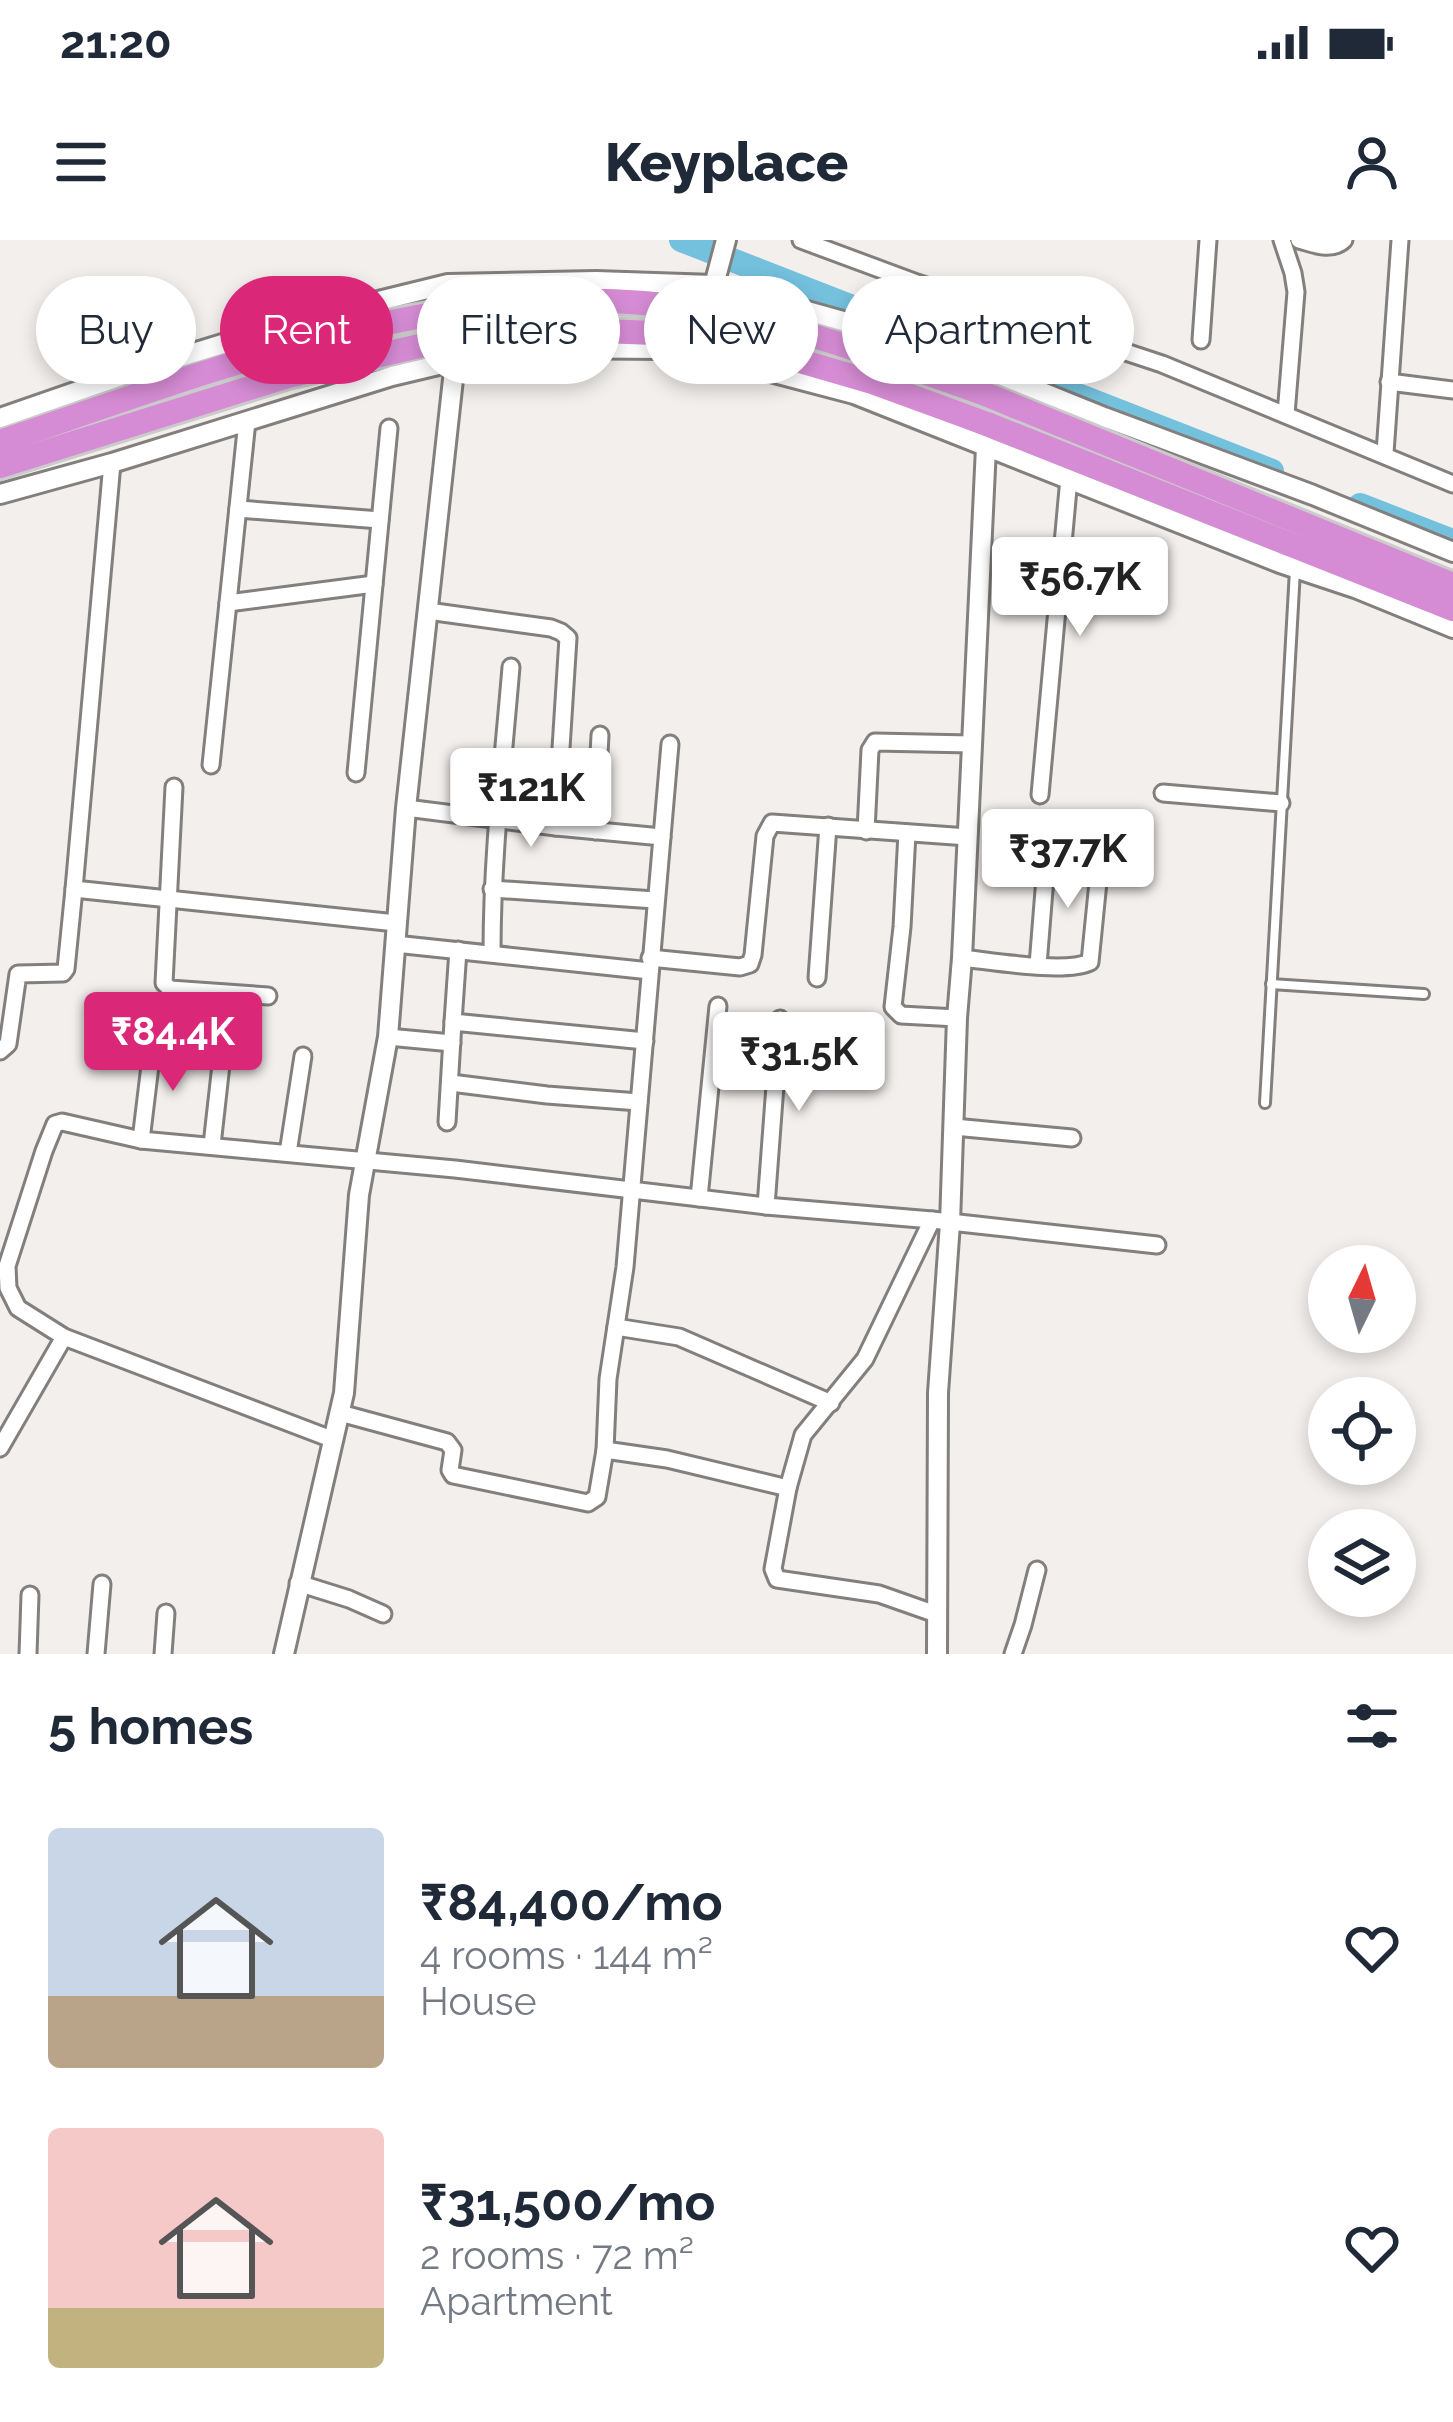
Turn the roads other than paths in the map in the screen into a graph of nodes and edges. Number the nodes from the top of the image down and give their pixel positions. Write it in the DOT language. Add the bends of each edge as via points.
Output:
graph roads {
  1 [pos="726,240"];
  2 [pos="801,240"];
  3 [pos="1208,240"];
  4 [pos="1282,240"];
  5 [pos="1299,240"];
  6 [pos="1344,240"];
  7 [pos="1400,240"];
  8 [pos="716,276"];
  9 [pos="644,281"];
  10 [pos="818,312"];
  11 [pos="1201,340"];
  12 [pos="620,349"];
  13 [pos="417,370"];
  14 [pos="1389,382"];
  15 [pos="453,384"];
  16 [pos="1453,390"];
  17 [pos="1286,414"];
  18 [pos="0,418"];
  19 [pos="248,422"];
  20 [pos="389,428"];
  21 [pos="0,442"];
  22 [pos="986,447"];
  23 [pos="1385,453"];
  24 [pos="112,464"];
  25 [pos="0,466"];
  26 [pos="1069,478"];
  27 [pos="1453,484"];
  28 [pos="0,494"];
  29 [pos="238,508"];
  30 [pos="380,520"];
  31 [pos="1453,552"];
  32 [pos="1295,569"];
  33 [pos="374,584"];
  34 [pos="1453,586"];
  35 [pos="228,603"];
  36 [pos="1453,609"];
  37 [pos="428,611"];
  38 [pos="1453,628"];
  39 [pos="511,668"];
  40 [pos="600,736"];
  41 [pos="670,744"];
  42 [pos="971,744"];
  43 [pos="211,765"];
  44 [pos="356,773"];
  45 [pos="174,787"];
  46 [pos="1162,793"];
  47 [pos="1040,795"];
  48 [pos="1281,803"];
  49 [pos="406,808"];
  50 [pos="496,819"];
  51 [pos="828,826"];
  52 [pos="556,827"];
  53 [pos="866,830"];
  54 [pos="595,831"];
  55 [pos="907,833"];
  56 [pos="662,837"];
  57 [pos="968,837"];
  58 [pos="1101,852"];
  59 [pos="1047,853"];
  60 [pos="74,889"];
  61 [pos="492,889"];
  62 [pos="170,899"];
  63 [pos="656,900"];
  64 [pos="396,923"];
  65 [pos="395,944"];
  66 [pos="458,950"];
  67 [pos="492,952"];
  68 [pos="962,958"];
  69 [pos="650,964"];
  70 [pos="1038,965"];
  71 [pos="817,978"];
  72 [pos="1271,984"];
  73 [pos="1424,994"];
  74 [pos="268,996"];
  75 [pos="718,1006"];
  76 [pos="957,1018"];
  77 [pos="780,1019"];
  78 [pos="453,1022"];
  79 [pos="224,1037"];
  80 [pos="388,1037"];
  81 [pos="154,1041"];
  82 [pos="645,1041"];
  83 [pos="452,1043"];
  84 [pos="0,1051"];
  85 [pos="303,1057"];
  86 [pos="451,1083"];
  87 [pos="639,1102"];
  88 [pos="1265,1103"];
  89 [pos="447,1122"];
  90 [pos="954,1127"];
  91 [pos="1072,1138"];
  92 [pos="141,1140"];
  93 [pos="212,1145"];
  94 [pos="288,1153"];
  95 [pos="365,1161"];
  96 [pos="631,1190"];
  97 [pos="699,1198"];
  98 [pos="766,1206"];
  99 [pos="941,1221"];
  100 [pos="6,1242"];
  101 [pos="1157,1244"];
  102 [pos="616,1327"];
  103 [pos="64,1337"];
  104 [pos="831,1403"];
  105 [pos="340,1413"];
  106 [pos="334,1440"];
  107 [pos="0,1448"];
  108 [pos="605,1450"];
  109 [pos="788,1488"];
  110 [pos="1036,1570"];
  111 [pos="298,1583"];
  112 [pos="102,1584"];
  113 [pos="30,1595"];
  114 [pos="166,1613"];
  115 [pos="383,1614"];
  116 [pos="936,1614"];
  117 [pos="28,1654"];
  118 [pos="96,1654"];
  119 [pos="163,1654"];
  120 [pos="284,1654"];
  121 [pos="937,1654"];
  122 [pos="1013,1654"];
  1 -- 8 [label="street"];
  2 -- 17 [label="street"];
  3 -- 11 [label="street"];
  4 -- 17 [label="street" via="1296,292"];
  5 -- 6 [label="street" via="1330,247"];
  7 -- 14 [label="street"];
  9 -- 18 [label="street" via="448,284 301,320"];
  10 -- 31 [label="street" via="918,342"];
  12 -- 22 [label="street" via="664,349 854,394"];
  13 -- 19 [label="street"];
  14 -- 16 [label="street"];
  14 -- 23 [label="street"];
  15 -- 37 [label="street"];
  17 -- 23 [label="street"];
  19 -- 24 [label="street"];
  19 -- 29 [label="street"];
  20 -- 30 [label="street"];
  21 -- 34 [label="highway" via="374,326 499,304 642,303 789,328 921,371"];
  22 -- 26 [label="street"];
  22 -- 42 [label="street"];
  23 -- 27 [label="street"];
  24 -- 28 [label="street"];
  24 -- 60 [label="street"];
  25 -- 36 [label="highway" via="288,376 406,348 498,334 655,333 734,342 872,382"];
  26 -- 32 [label="street"];
  26 -- 47 [label="street"];
  29 -- 30 [label="street"];
  29 -- 35 [label="street"];
  30 -- 33 [label="street"];
  32 -- 38 [label="street"];
  32 -- 48 [label="lane"];
  33 -- 35 [label="street"];
  33 -- 44 [label="street"];
  35 -- 43 [label="street"];
  37 -- 49 [label="street"];
  37 -- 52 [label="street" via="550,628 568,638"];
  39 -- 50 [label="street"];
  40 -- 54 [label="street"];
  41 -- 56 [label="street"];
  42 -- 53 [label="street" via="874,742"];
  42 -- 57 [label="street"];
  45 -- 62 [label="street"];
  46 -- 48 [label="street"];
  48 -- 72 [label="lane"];
  49 -- 50 [label="street"];
  49 -- 64 [label="street"];
  50 -- 52 [label="street"];
  50 -- 61 [label="street"];
  51 -- 53 [label="street"];
  51 -- 69 [label="street" via="769,826 750,964"];
  51 -- 71 [label="street"];
  52 -- 54 [label="street"];
  53 -- 55 [label="street"];
  54 -- 56 [label="street"];
  55 -- 57 [label="street"];
  55 -- 76 [label="street" via="893,1006 901,1015"];
  56 -- 63 [label="street"];
  57 -- 68 [label="street"];
  58 -- 70 [label="street" via="1090,962"];
  59 -- 70 [label="street"];
  60 -- 62 [label="street"];
  60 -- 84 [label="street" via="66,970 18,974 8,1044"];
  61 -- 63 [label="street"];
  61 -- 67 [label="street"];
  62 -- 64 [label="street"];
  62 -- 74 [label="street" via="166,986"];
  63 -- 69 [label="street"];
  64 -- 65 [label="street"];
  65 -- 66 [label="street"];
  65 -- 80 [label="street"];
  66 -- 67 [label="street"];
  66 -- 78 [label="street"];
  67 -- 69 [label="street"];
  68 -- 70 [label="street"];
  68 -- 76 [label="street"];
  69 -- 82 [label="street"];
  72 -- 73 [label="lane"];
  72 -- 88 [label="lane"];
  75 -- 97 [label="street"];
  76 -- 90 [label="street"];
  77 -- 98 [label="street"];
  78 -- 82 [label="street"];
  78 -- 83 [label="street"];
  79 -- 93 [label="street"];
  80 -- 83 [label="street"];
  80 -- 95 [label="street"];
  81 -- 92 [label="street"];
  82 -- 87 [label="street"];
  83 -- 86 [label="street"];
  85 -- 94 [label="street"];
  86 -- 87 [label="street"];
  86 -- 89 [label="street"];
  87 -- 96 [label="street"];
  90 -- 91 [label="street"];
  90 -- 99 [label="street"];
  92 -- 93 [label="street"];
  92 -- 100 [label="street" via="55,1124"];
  93 -- 94 [label="street"];
  94 -- 95 [label="street"];
  95 -- 96 [label="street"];
  95 -- 105 [label="street"];
  96 -- 97 [label="street"];
  96 -- 102 [label="street"];
  97 -- 98 [label="street"];
  98 -- 99 [label="street"];
  99 -- 101 [label="street"];
  99 -- 104 [label="street" via="865,1359"];
  99 -- 116 [label="street"];
  100 -- 103 [label="street" via="12,1300"];
  102 -- 104 [label="street" via="679,1336"];
  102 -- 108 [label="street"];
  103 -- 106 [label="street"];
  103 -- 107 [label="street"];
  104 -- 109 [label="street" via="803,1436"];
  105 -- 106 [label="street"];
  105 -- 108 [label="street" via="447,1442 453,1475 588,1503 597,1497"];
  106 -- 111 [label="street"];
  108 -- 109 [label="street"];
  109 -- 116 [label="street" via="777,1579 879,1594"];
  110 -- 122 [label="street"];
  111 -- 115 [label="street"];
  111 -- 120 [label="street"];
  112 -- 118 [label="street"];
  113 -- 117 [label="street"];
  114 -- 119 [label="street"];
  116 -- 121 [label="street"];
}
